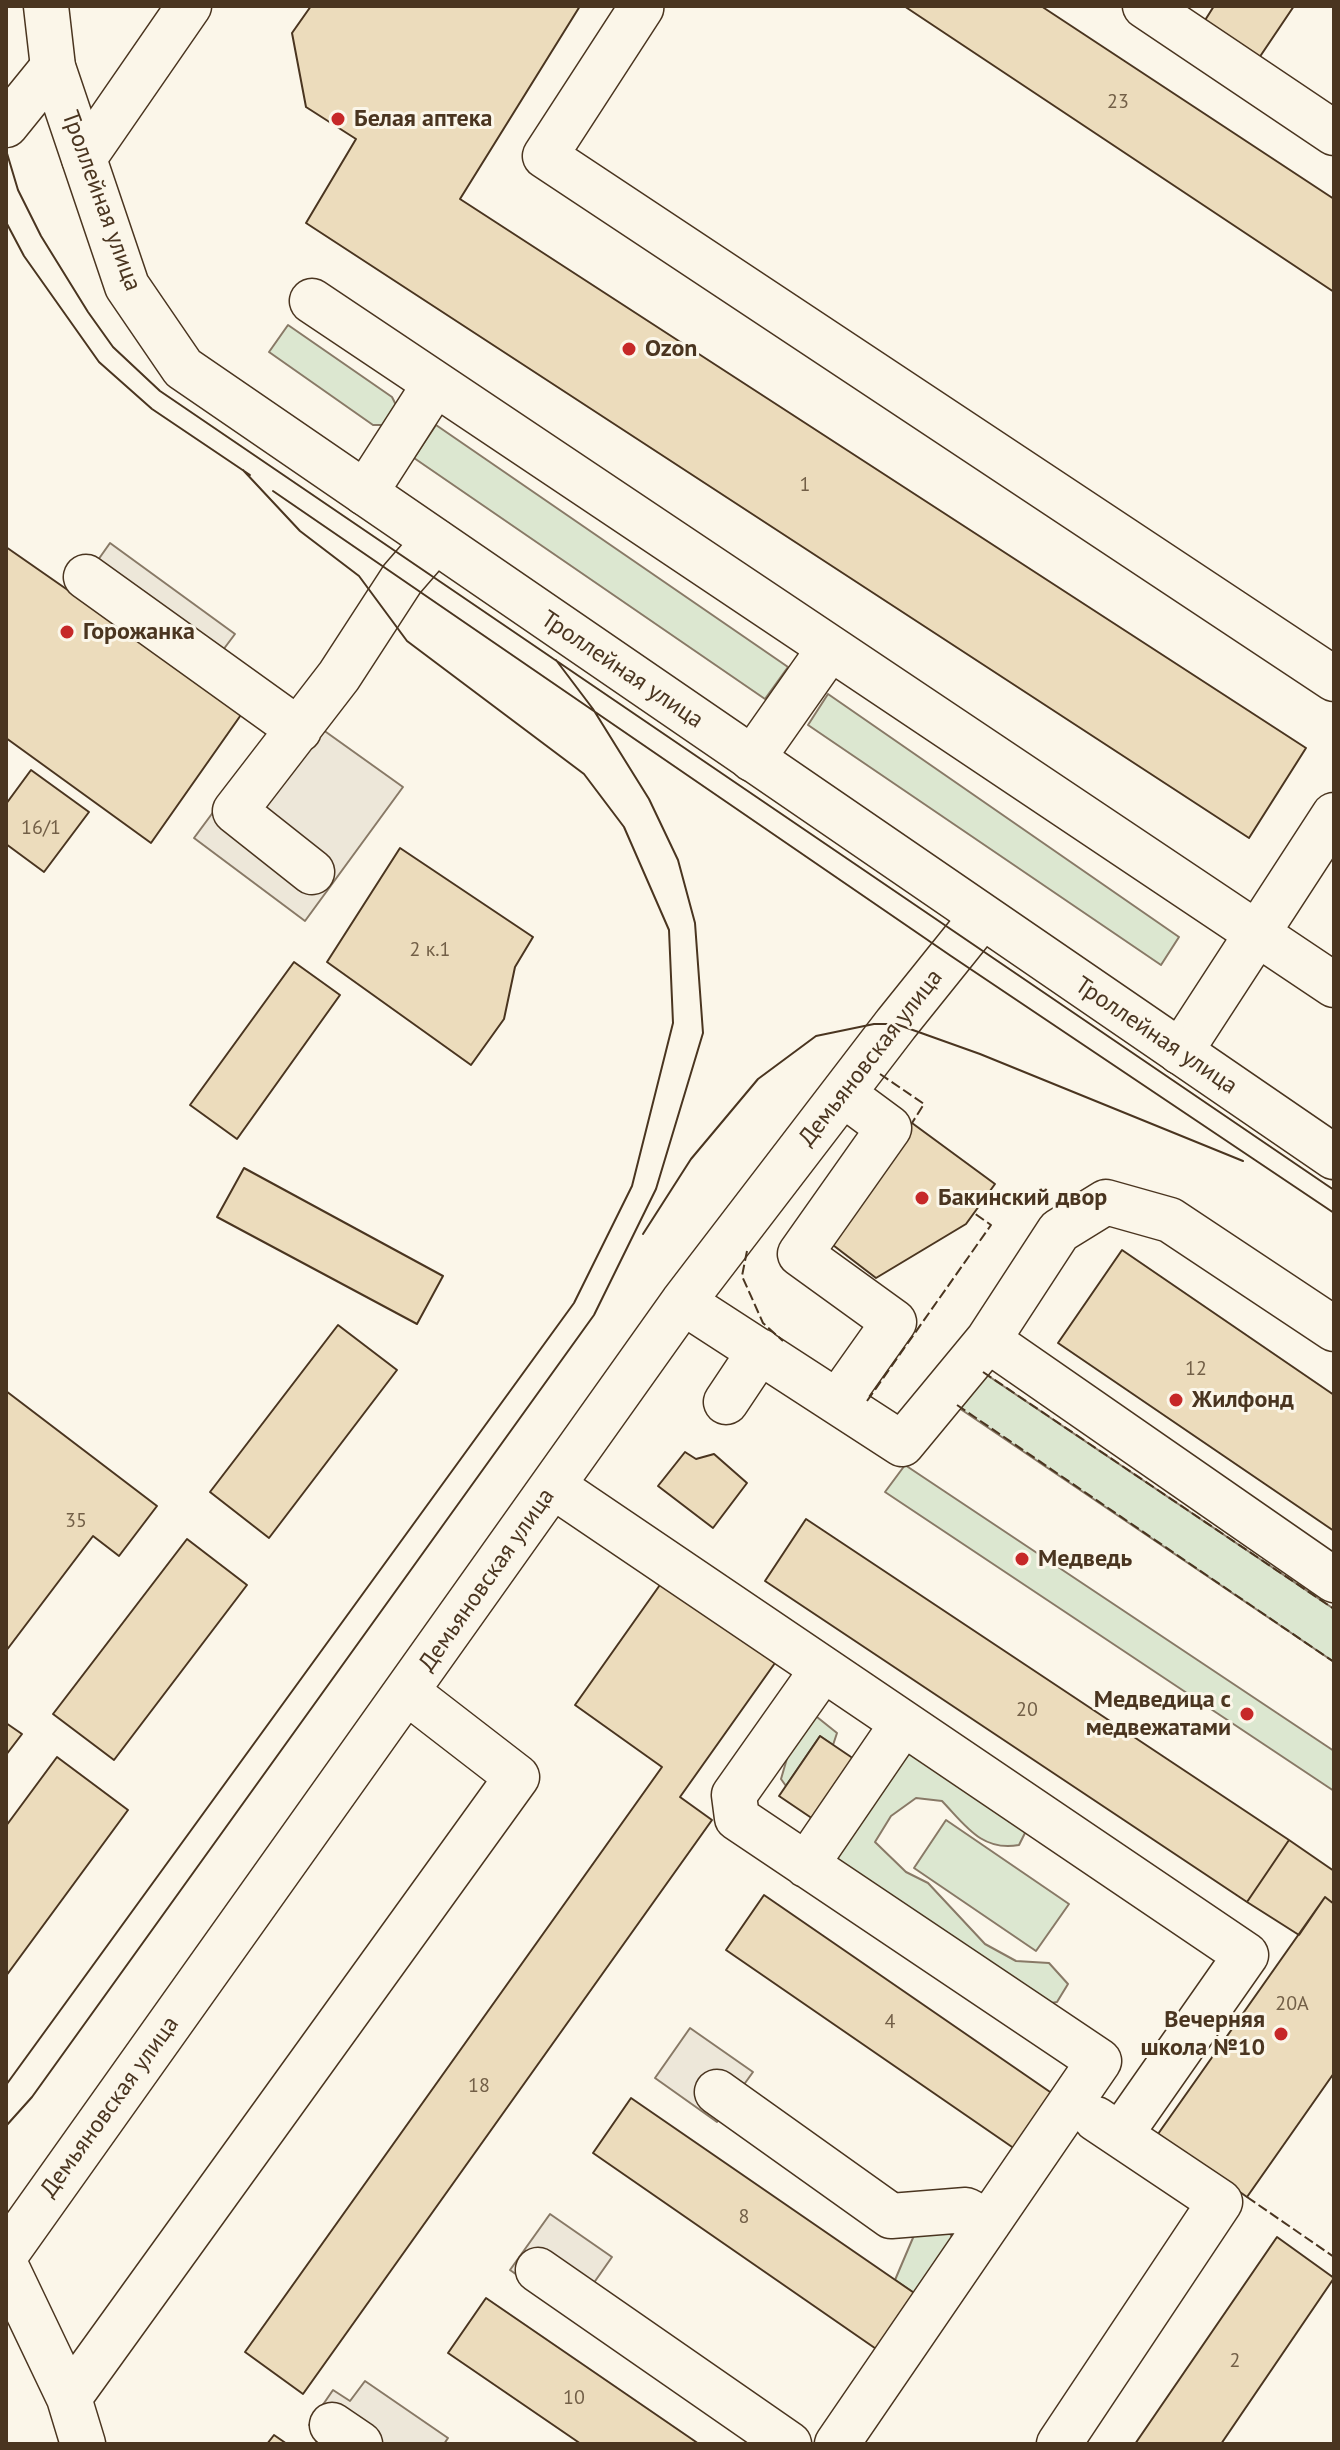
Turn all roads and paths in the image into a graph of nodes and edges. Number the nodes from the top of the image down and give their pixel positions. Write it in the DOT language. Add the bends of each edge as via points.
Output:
graph roads {
  1 [pos="20,6"];
  2 [pos="46,6"];
  3 [pos="189,6"];
  4 [pos="640,6"];
  5 [pos="1145,6"];
  6 [pos="53,67"];
  7 [pos="6,125"];
  8 [pos="1334,133"];
  9 [pos="84,158"];
  10 [pos="312,301"];
  11 [pos="435,384"];
  12 [pos="365,493"];
  13 [pos="435,541"];
  14 [pos="86,577"];
  15 [pos="830,648"];
  16 [pos="1334,679"];
  17 [pos="299,730"];
  18 [pos="752,759"];
  19 [pos="1334,815"];
  20 [pos="312,872"];
  21 [pos="982,917"];
  22 [pos="1257,934"];
  23 [pos="1334,985"];
  24 [pos="1180,1052"];
  25 [pos="843,1094"];
  26 [pos="1334,1157"];
  27 [pos="683,1302"];
  28 [pos="1334,1329"];
  29 [pos="988,1340"];
  30 [pos="760,1351"];
  31 [pos="838,1401"];
  32 [pos="726,1402"];
  33 [pos="553,1486"];
  34 [pos="1334,1580"];
  35 [pos="823,1669"];
  36 [pos="407,1692"];
  37 [pos="903,1723"];
  38 [pos="806,1865"];
  39 [pos="717,2092"];
  40 [pos="1071,2102"];
  41 [pos="1120,2135"];
  42 [pos="989,2222"];
  43 [pos="6,2254"];
  44 [pos="6,2266"];
  45 [pos="538,2270"];
  46 [pos="69,2398"];
  47 [pos="83,2444"];
  48 [pos="789,2444"];
  49 [pos="837,2444"];
  50 [pos="1059,2444"];
  1 -- 6 [label="street"];
  2 -- 6 [label="street"];
  3 -- 9 [label="street"];
  4 -- 16 [label="street" via="545,156"];
  5 -- 8 [label="street"];
  6 -- 7 [label="street"];
  6 -- 9 [label="street, Троллейная улица"];
  9 -- 12 [label="street, Троллейная улица" via="127,286 183,368"];
  10 -- 11 [label="street"];
  11 -- 12 [label="street"];
  11 -- 15 [label="street"];
  12 -- 13 [label="street, Троллейная улица"];
  13 -- 17 [label="street" via="402,579"];
  13 -- 18 [label="street, Троллейная улица"];
  14 -- 17 [label="street"];
  15 -- 18 [label="street"];
  15 -- 22 [label="street"];
  17 -- 20 [label="street" via="235,811"];
  18 -- 21 [label="street, Троллейная улица"];
  19 -- 22 [label="street"];
  21 -- 24 [label="street, Троллейная улица"];
  21 -- 25 [label="street, Демьяновская улица"];
  22 -- 23 [label="street"];
  22 -- 24 [label="street"];
  24 -- 26 [label="street, Троллейная улица"];
  25 -- 27 [label="street, Демьяновская улица"];
  25 -- 31 [label="street" via="889,1128 800,1254 894,1322"];
  27 -- 30 [label="street"];
  27 -- 33 [label="street, Демьяновская улица"];
  28 -- 29 [label="street" via="1170,1220 1106,1202 1059,1231"];
  29 -- 31 [label="street" via="902,1444"];
  29 -- 34 [label="street"];
  30 -- 31 [label="street"];
  30 -- 32 [label="street"];
  33 -- 35 [label="street"];
  33 -- 36 [label="street, Демьяновская улица"];
  35 -- 37 [label="street"];
  35 -- 38 [label="street" via="734,1795 737,1818"];
  36 -- 43 [label="street, Демьяновская улица"];
  36 -- 46 [label="street" via="517,1777"];
  37 -- 38 [label="street"];
  37 -- 41 [label="street" via="1246,1955"];
  38 -- 40 [label="street" via="1099,2061"];
  39 -- 42 [label="street" via="891,2216 966,2210"];
  40 -- 41 [label="street"];
  40 -- 42 [label="street"];
  41 -- 50 [label="street" via="1220,2202"];
  42 -- 49 [label="street"];
  44 -- 46 [label="street"];
  45 -- 48 [label="street"];
  46 -- 47 [label="street"];
}
